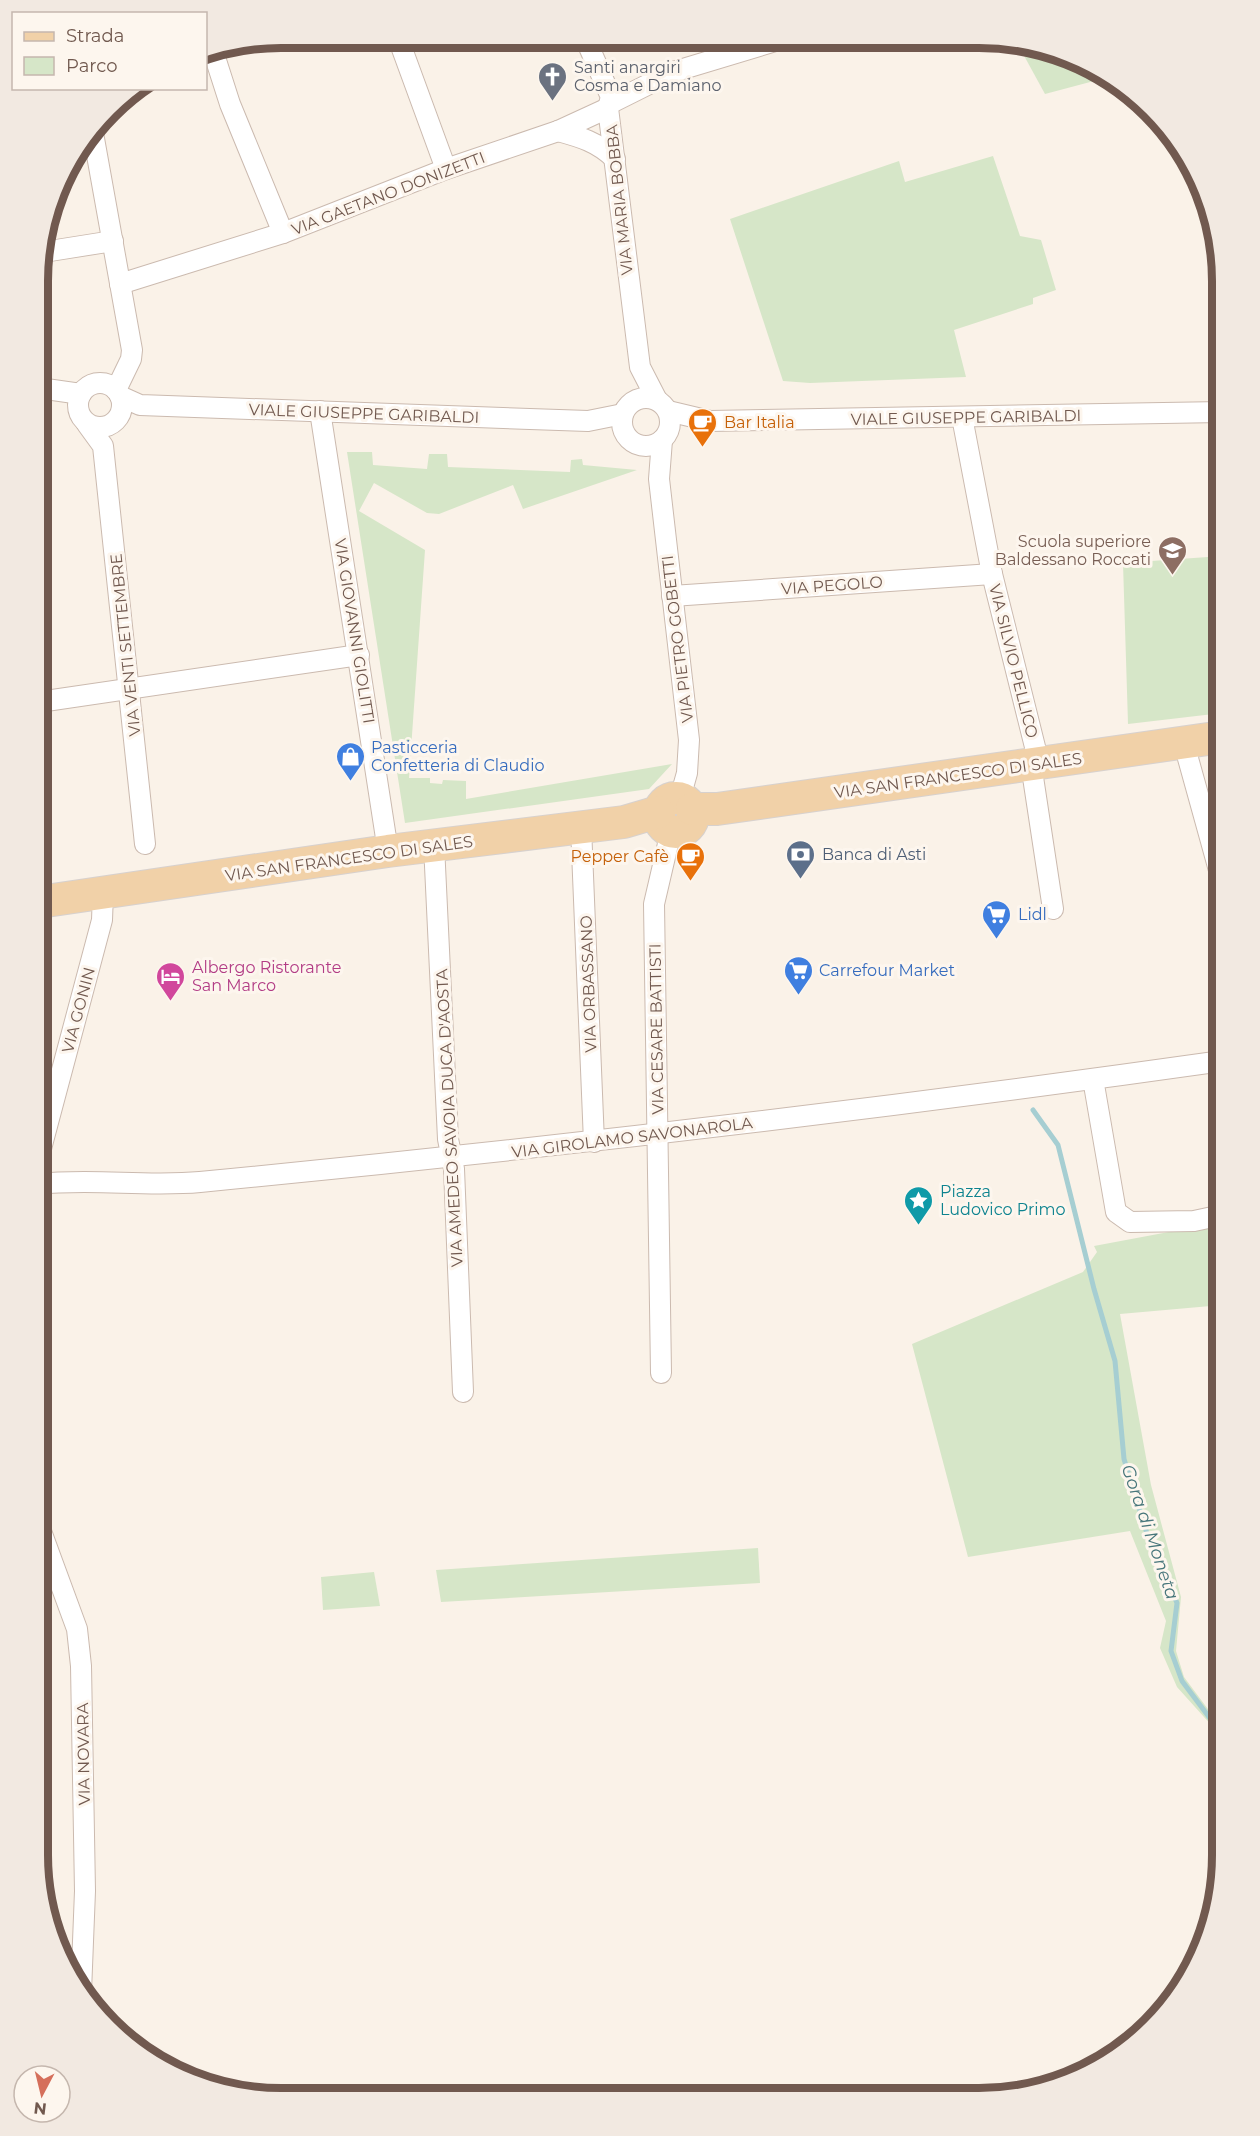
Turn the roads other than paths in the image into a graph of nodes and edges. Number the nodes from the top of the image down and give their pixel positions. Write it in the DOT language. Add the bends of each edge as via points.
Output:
graph roads {
  1 [pos="402,48"];
  2 [pos="589,48"];
  3 [pos="752,48"];
  4 [pos="215,58"];
  5 [pos="610,106"];
  6 [pos="558,131"];
  7 [pos="94,141"];
  8 [pos="615,159"];
  9 [pos="446,169"];
  10 [pos="283,233"];
  11 [pos="113,241"];
  12 [pos="50,251"];
  13 [pos="120,284"];
  14 [pos="640,368"];
  15 [pos="48,390"];
  16 [pos="117,406"];
  17 [pos="82,409"];
  18 [pos="320,411"];
  19 [pos="1212,412"];
  20 [pos="626,415"];
  21 [pos="962,417"];
  22 [pos="664,420"];
  23 [pos="640,445"];
  24 [pos="103,446"];
  25 [pos="659,479"];
  26 [pos="992,574"];
  27 [pos="672,596"];
  28 [pos="359,655"];
  29 [pos="130,689"];
  30 [pos="48,701"];
  31 [pos="1212,739"];
  32 [pos="1184,744"];
  33 [pos="1035,764"];
  34 [pos="675,813"];
  35 [pos="581,827"];
  36 [pos="145,844"];
  37 [pos="434,845"];
  38 [pos="1212,845"];
  39 [pos="388,851"];
  40 [pos="103,893"];
  41 [pos="48,901"];
  42 [pos="1053,909"];
  43 [pos="1212,1062"];
  44 [pos="1093,1079"];
  45 [pos="48,1122"];
  46 [pos="658,1134"];
  47 [pos="594,1142"];
  48 [pos="451,1158"];
  49 [pos="48,1184"];
  50 [pos="1212,1217"];
  51 [pos="661,1373"];
  52 [pos="463,1392"];
  53 [pos="48,1549"];
  54 [pos="58,1575"];
  55 [pos="48,1576"];
  56 [pos="81,1975"];
  1 -- 9 [label="street"];
  2 -- 5 [label="street, VIA MARIA BOBBA"];
  3 -- 5 [label="street, VIA GAETANO DONIZETTI" via="673,72"];
  4 -- 10 [label="street, VIA GAETANO DONIZETTI"];
  5 -- 6 [label="street, VIA GAETANO DONIZETTI"];
  5 -- 8 [label="street, VIA MARIA BOBBA"];
  6 -- 8 [label="street" via="585,138"];
  6 -- 9 [label="street, VIA GAETANO DONIZETTI"];
  7 -- 11 [label="street"];
  8 -- 14 [label="street, VIA MARIA BOBBA"];
  9 -- 10 [label="street, VIA GAETANO DONIZETTI"];
  10 -- 13 [label="street"];
  11 -- 12 [label="street"];
  11 -- 13 [label="street"];
  13 -- 16 [label="street" via="131,359"];
  14 -- 20 [label="street, VIA MARIA BOBBA"];
  14 -- 22 [label="street, VIA MARIA BOBBA"];
  15 -- 17 [label="street"];
  16 -- 17 [label="street" via="103,428"];
  16 -- 17 [label="street" via="101,383 93,384"];
  16 -- 18 [label="street, VIALE GIUSEPPE GARIBALDI"];
  16 -- 24 [label="street"];
  17 -- 24 [label="street, VIA VENTI SETTEMBRE"];
  18 -- 20 [label="street, VIALE GIUSEPPE GARIBALDI" via="588,421"];
  18 -- 28 [label="street, VIA GIOVANNI GIOLITTI"];
  19 -- 21 [label="street, VIALE GIUSEPPE GARIBALDI"];
  20 -- 22 [label="street, VIALE GIUSEPPE GARIBALDI" via="643,398"];
  20 -- 23 [label="street, VIA PIETRO GOBETTI" via="627,436"];
  21 -- 22 [label="street, VIALE GIUSEPPE GARIBALDI"];
  21 -- 26 [label="street, VIA SILVIO PELLICO"];
  22 -- 23 [label="street" via="647,446"];
  22 -- 25 [label="street, VIA PIETRO GOBETTI"];
  23 -- 25 [label="street, VIA PIETRO GOBETTI"];
  24 -- 29 [label="street, VIA VENTI SETTEMBRE"];
  25 -- 27 [label="street, VIA PIETRO GOBETTI"];
  26 -- 27 [label="street, VIA PEGOLO"];
  26 -- 33 [label="street, VIA SILVIO PELLICO"];
  27 -- 34 [label="street, VIA PIETRO GOBETTI" via="689,740 687,773"];
  28 -- 29 [label="street"];
  28 -- 39 [label="street, VIA GIOVANNI GIOLITTI"];
  29 -- 30 [label="street"];
  29 -- 36 [label="street, VIA VENTI SETTEMBRE"];
  31 -- 32 [label="main road, VIA SAN FRANCESCO DI SALES"];
  32 -- 33 [label="main road, VIA SAN FRANCESCO DI SALES"];
  32 -- 38 [label="street"];
  33 -- 34 [label="main road, VIA SAN FRANCESCO DI SALES"];
  33 -- 42 [label="street, VIA SILVIO PELLICO"];
  34 -- 35 [label="main road, VIA SAN FRANCESCO DI SALES"];
  34 -- 46 [label="street, VIA CESARE BATTISTI" via="654,904"];
  35 -- 37 [label="main road, VIA SAN FRANCESCO DI SALES"];
  35 -- 47 [label="street, VIA ORBASSANO"];
  37 -- 39 [label="main road, VIA SAN FRANCESCO DI SALES"];
  37 -- 48 [label="street, VIA AMEDEO SAVOIA DUCA D'AOSTA"];
  39 -- 40 [label="main road, VIA SAN FRANCESCO DI SALES"];
  40 -- 41 [label="main road, VIA SAN FRANCESCO DI SALES"];
  40 -- 45 [label="street, VIA GONIN" via="102,920"];
  43 -- 44 [label="street, VIA GIROLAMO SAVONAROLA"];
  44 -- 46 [label="street, VIA GIROLAMO SAVONAROLA"];
  44 -- 50 [label="street" via="1116,1212 1130,1222"];
  46 -- 47 [label="street, VIA GIROLAMO SAVONAROLA"];
  46 -- 51 [label="street, VIA CESARE BATTISTI"];
  47 -- 48 [label="street, VIA GIROLAMO SAVONAROLA"];
  48 -- 49 [label="street, VIA GIROLAMO SAVONAROLA" via="196,1182"];
  48 -- 52 [label="street, VIA AMEDEO SAVOIA DUCA D'AOSTA"];
  53 -- 54 [label="street, VIA NOVARA"];
  54 -- 55 [label="street"];
  54 -- 56 [label="street, VIA NOVARA" via="77,1629 81,1666 86,1891"];
}
